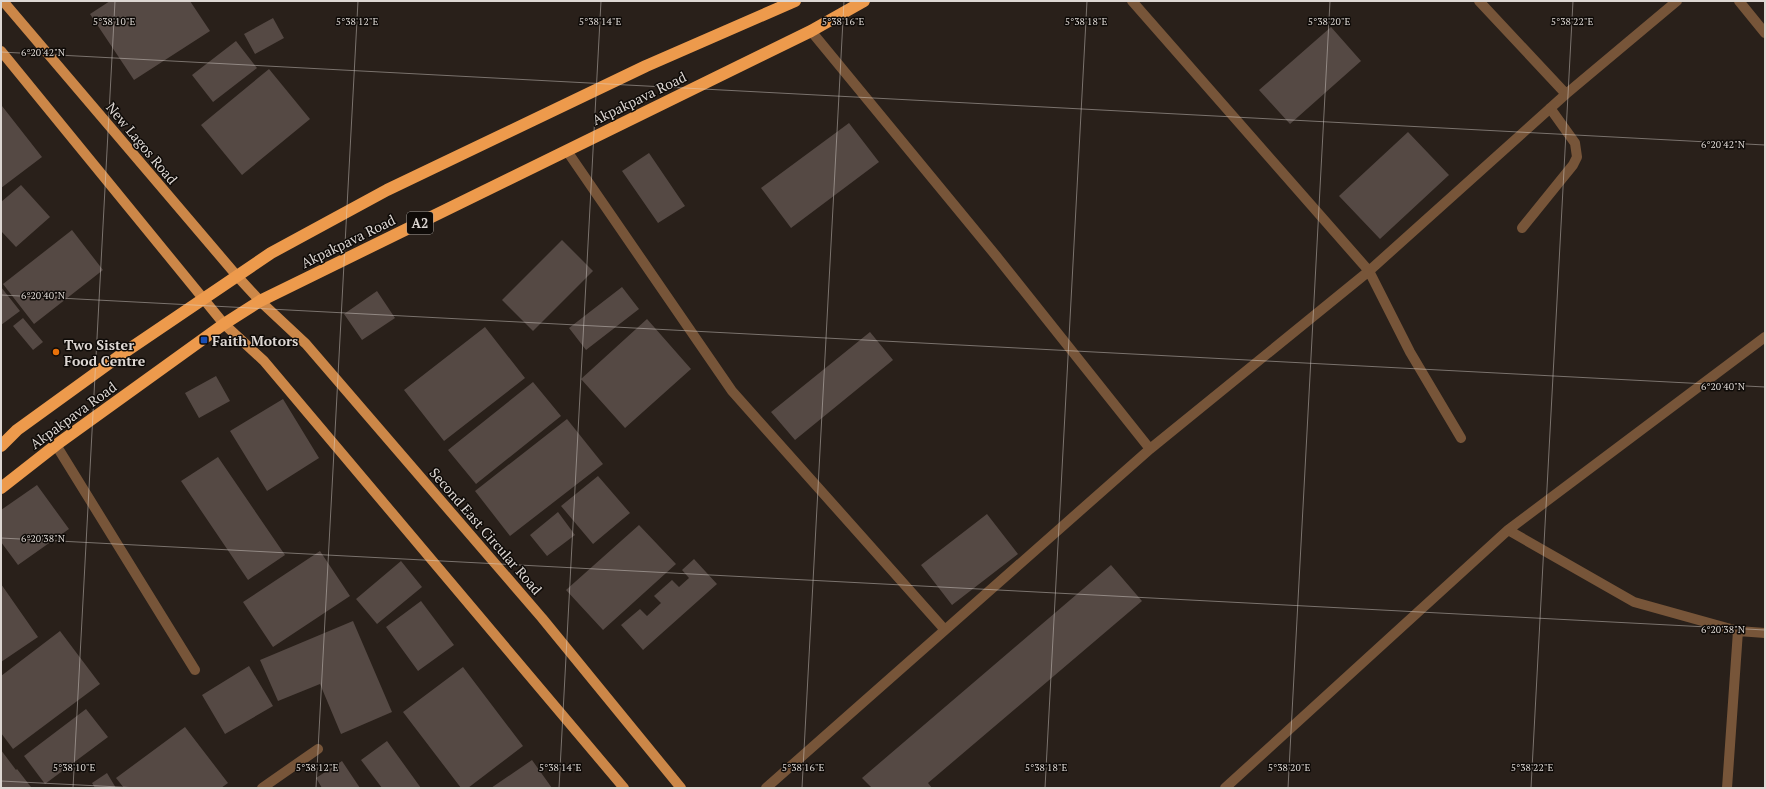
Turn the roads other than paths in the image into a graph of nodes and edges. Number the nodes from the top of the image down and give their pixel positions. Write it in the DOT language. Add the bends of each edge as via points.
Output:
graph roads {
  1 [pos="3,1"];
  2 [pos="795,1"];
  3 [pos="864,1"];
  4 [pos="1132,1"];
  5 [pos="1479,1"];
  6 [pos="1676,1"];
  7 [pos="1739,1"];
  8 [pos="811,31"];
  9 [pos="1765,33"];
  10 [pos="1,51"];
  11 [pos="1566,94"];
  12 [pos="1550,108"];
  13 [pos="567,150"];
  14 [pos="1522,228"];
  15 [pos="1369,271"];
  16 [pos="237,276"];
  17 [pos="204,298"];
  18 [pos="260,301"];
  19 [pos="224,324"];
  20 [pos="1765,337"];
  21 [pos="1461,438"];
  22 [pos="56,445"];
  23 [pos="1,446"];
  24 [pos="1150,449"];
  25 [pos="1,488"];
  26 [pos="1508,530"];
  27 [pos="945,630"];
  28 [pos="1738,631"];
  29 [pos="1765,633"];
  30 [pos="195,670"];
  31 [pos="318,748"];
  32 [pos="262,788"];
  33 [pos="624,788"];
  34 [pos="681,788"];
  35 [pos="766,788"];
  36 [pos="1225,788"];
  37 [pos="1726,788"];
  1 -- 16 [label="main road, New Lagos Road"];
  2 -- 16 [label="highway, Akpakpava Road" via="646,66 387,190 271,253"];
  3 -- 8 [label="highway, Akpakpava Road / A2"];
  4 -- 15 [label="street"];
  5 -- 11 [label="street"];
  6 -- 11 [label="street"];
  7 -- 9 [label="street"];
  8 -- 13 [label="highway, Akpakpava Road / A2"];
  8 -- 24 [label="street" via="997,257"];
  10 -- 17 [label="main road"];
  11 -- 12 [label="street"];
  12 -- 14 [label="street" via="1575,143 1577,157"];
  12 -- 15 [label="street"];
  13 -- 18 [label="highway, Akpakpava Road / A2"];
  13 -- 27 [label="street" via="732,391"];
  15 -- 21 [label="street" via="1410,352"];
  15 -- 24 [label="street"];
  16 -- 17 [label="highway, Akpakpava Road"];
  16 -- 18 [label="main road, New Lagos Road"];
  17 -- 19 [label="main road"];
  17 -- 23 [label="highway, Akpakpava Road" via="17,430"];
  18 -- 19 [label="highway, Akpakpava Road / A2"];
  18 -- 34 [label="main road, Second East Circular Road" via="311,350 542,618"];
  19 -- 22 [label="highway, Akpakpava Road / A2"];
  19 -- 33 [label="main road" via="264,362"];
  20 -- 26 [label="street"];
  22 -- 25 [label="highway, Akpakpava Road / A2"];
  22 -- 30 [label="street"];
  24 -- 27 [label="street"];
  26 -- 28 [label="street" via="1634,602"];
  26 -- 36 [label="street"];
  27 -- 35 [label="street"];
  28 -- 29 [label="street"];
  28 -- 37 [label="street"];
  31 -- 32 [label="street"];
}
